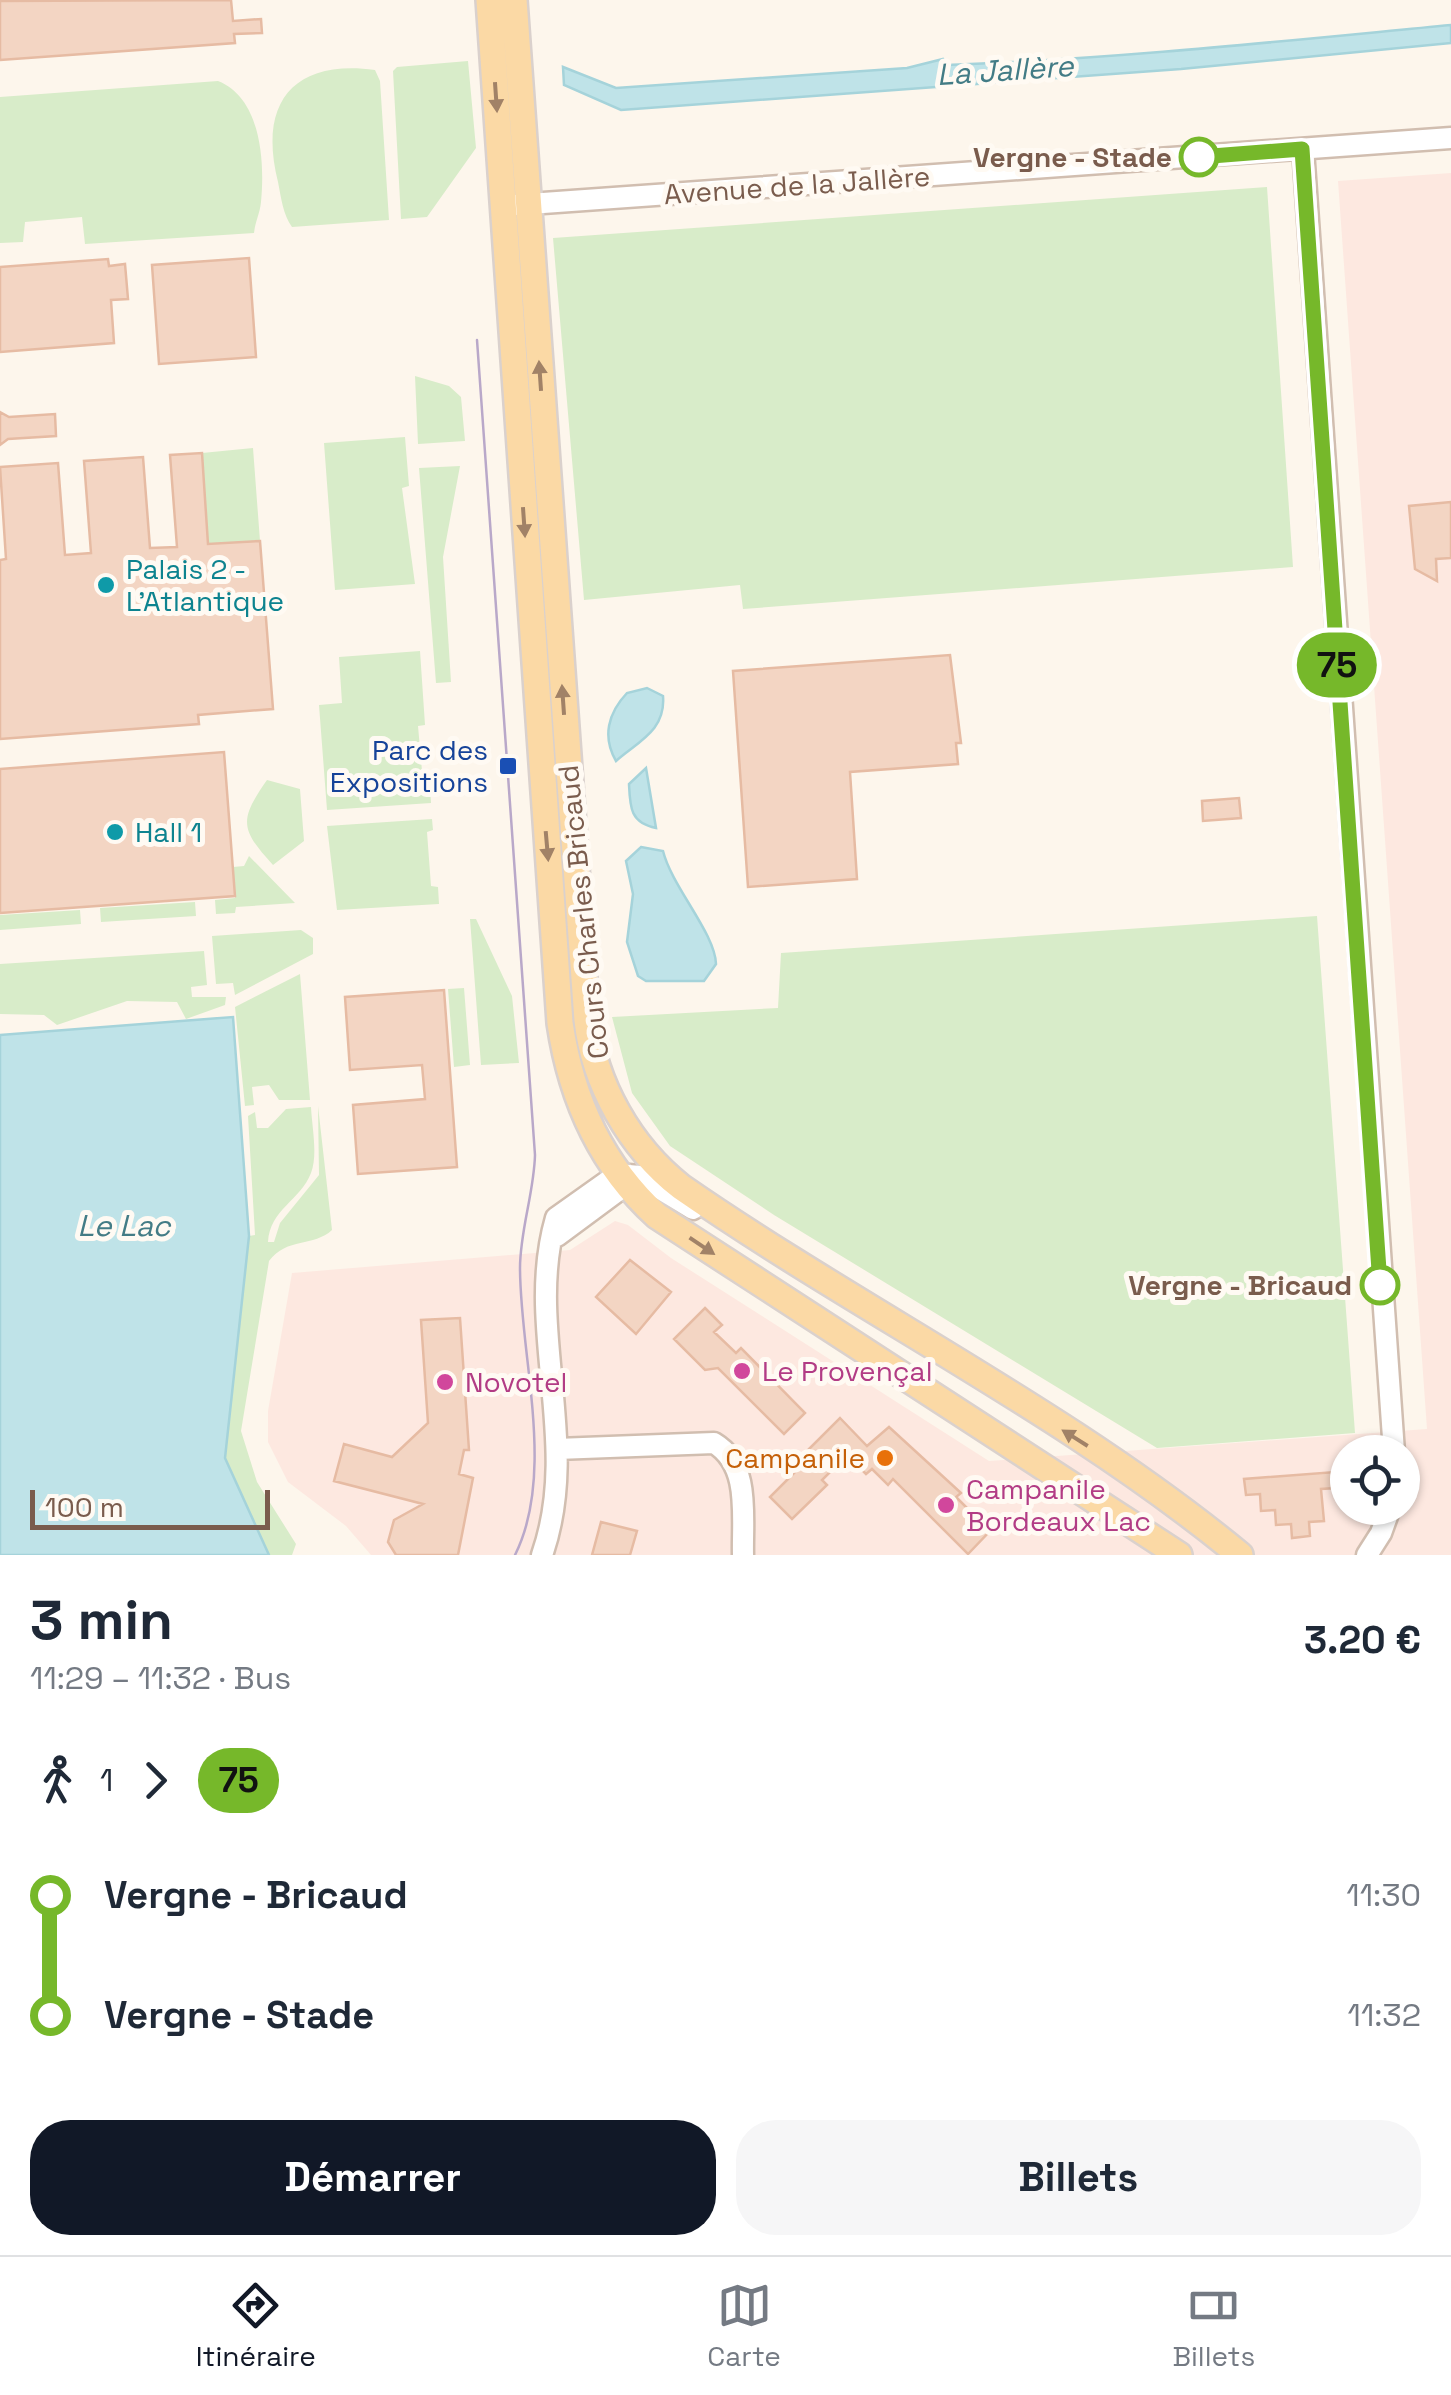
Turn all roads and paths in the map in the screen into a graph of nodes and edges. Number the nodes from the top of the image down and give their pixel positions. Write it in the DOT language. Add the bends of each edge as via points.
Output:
graph roads {
  1 [pos="489,0"];
  2 [pos="514,0"];
  3 [pos="1451,138"];
  4 [pos="1302,149"];
  5 [pos="516,205"];
  6 [pos="635,1175"];
  7 [pos="1393,1435"];
  8 [pos="557,1449"];
  9 [pos="1384,1525"];
  10 [pos="542,1555"];
  11 [pos="743,1555"];
  12 [pos="1179,1555"];
  13 [pos="1240,1555"];
  14 [pos="1367,1555"];
  1 -- 5 [label="main road, Cours Charles Bricaud, one-way"];
  2 -- 5 [label="main road, Cours Charles Bricaud"];
  3 -- 4 [label="street, Avenue de la Jallère"];
  4 -- 5 [label="street, Avenue de la Jallère"];
  4 -- 7 [label="street"];
  6 -- 5 [label="main road, Cours Charles Bricaud, one-way" via="589,1038"];
  5 -- 6 [label="main road, Cours Charles Bricaud, one-way" via="560,1023 582,1108"];
  6 -- 8 [label="street" via="556,1218 548,1244 544,1278"];
  6 -- 12 [label="main road, Cours Charles Bricaud, one-way" via="658,1216"];
  13 -- 6 [label="main road, Cours Charles Bricaud, one-way" via="1104,1457 790,1260"];
  8 -- 10 [label="street" via="558,1502"];
  8 -- 11 [label="street" via="714,1443 736,1461 740,1475"];
  9 -- 14 [label="street"];
}
